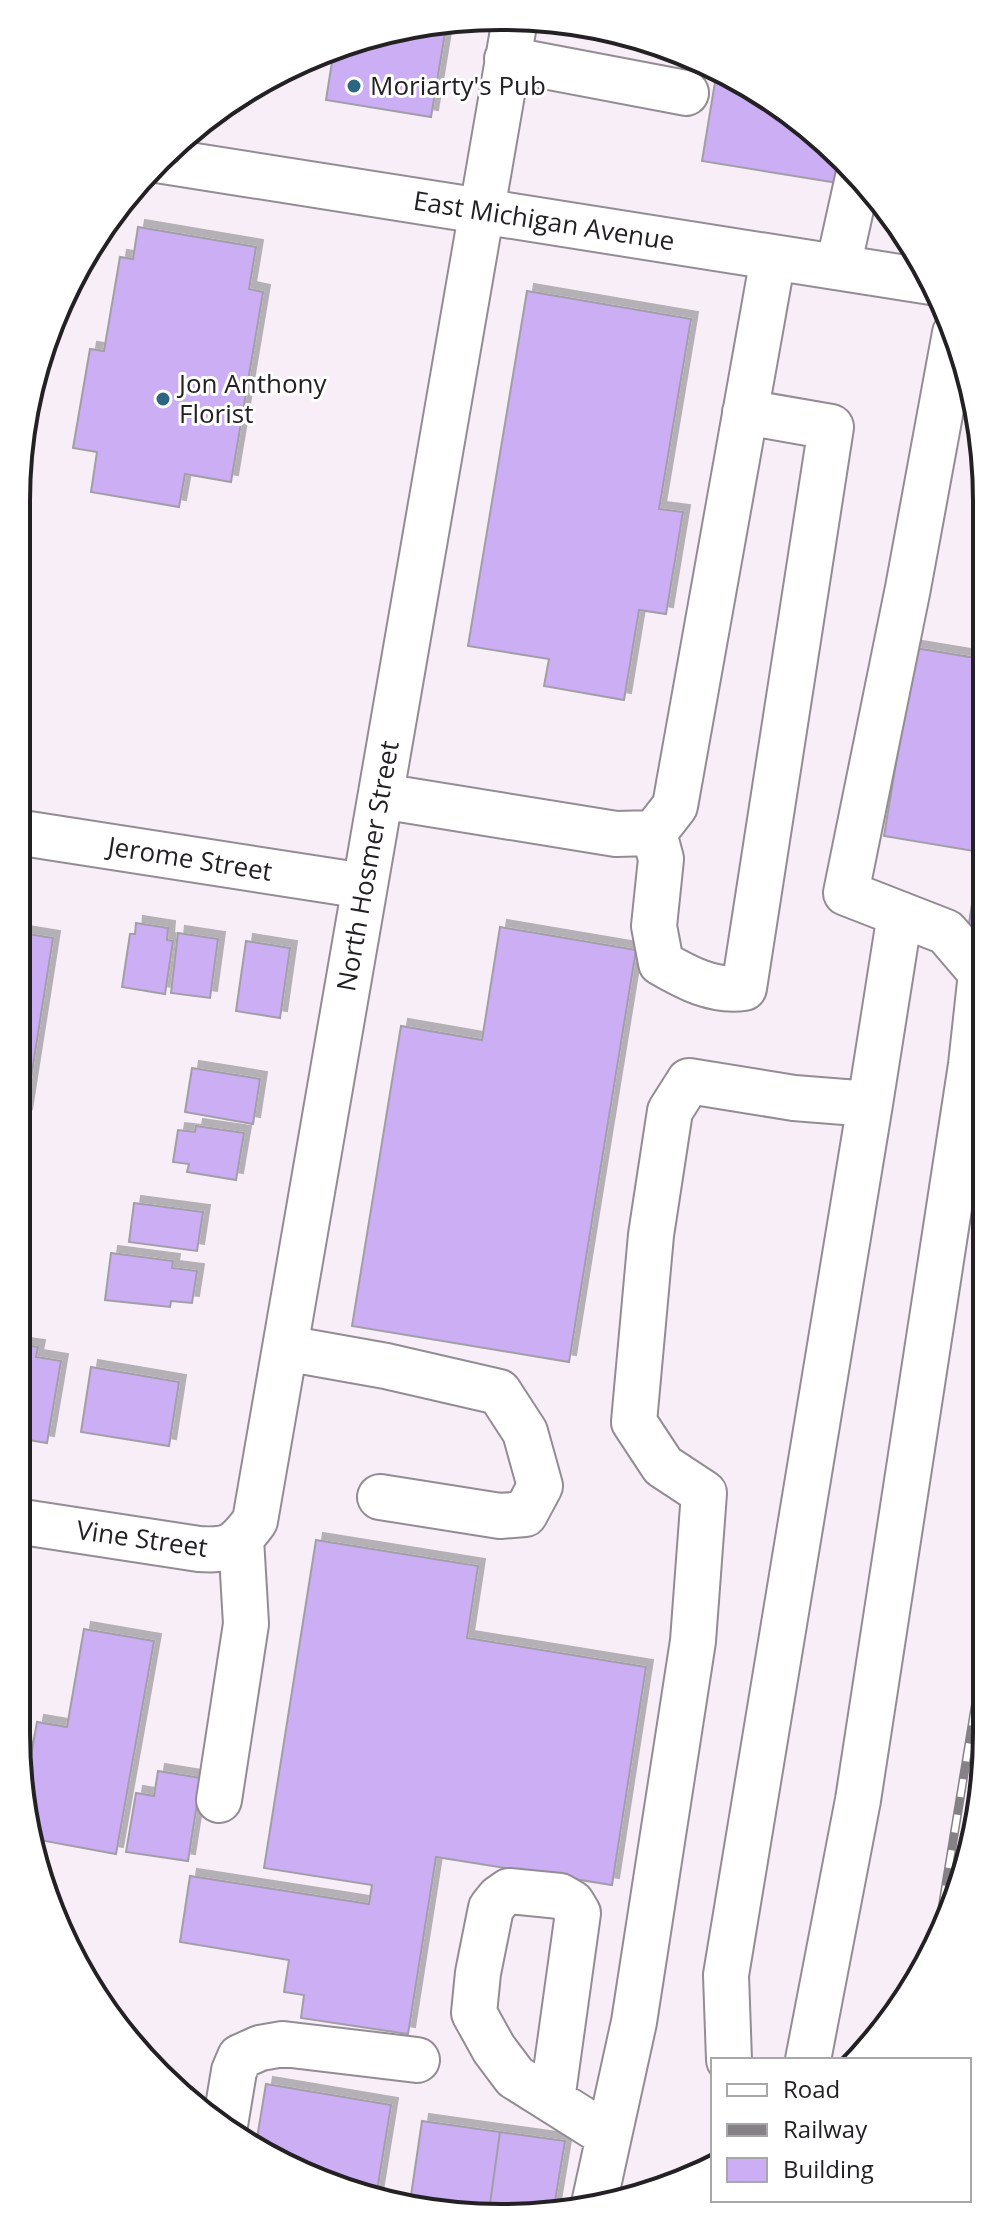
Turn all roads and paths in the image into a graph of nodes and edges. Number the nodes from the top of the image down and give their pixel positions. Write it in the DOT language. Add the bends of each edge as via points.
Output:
graph roads {
  1 [pos="511,39"];
  2 [pos="686,93"];
  3 [pos="174,163"];
  4 [pos="855,190"];
  5 [pos="481,211"];
  6 [pos="773,258"];
  7 [pos="838,267"];
  8 [pos="917,280"];
  9 [pos="950,358"];
  10 [pos="745,412"];
  11 [pos="381,796"];
  12 [pos="654,833"];
  13 [pos="30,834"];
  14 [pos="364,886"];
  15 [pos="900,914"];
  16 [pos="973,964"];
  17 [pos="973,1047"];
  18 [pos="870,1104"];
  19 [pos="285,1348"];
  20 [pos="380,1497"];
  21 [pos="30,1523"];
  22 [pos="248,1530"];
  23 [pos="219,1800"];
  24 [pos="729,2058"];
  25 [pos="808,2058"];
  26 [pos="417,2060"];
  27 [pos="552,2100"];
  28 [pos="227,2116"];
  29 [pos="609,2136"];
  30 [pos="596,2194"];
  1 -- 2 [label="street"];
  1 -- 5 [label="street, North Hosmer Street"];
  3 -- 5 [label="street, East Michigan Avenue"];
  4 -- 7 [label="street"];
  5 -- 6 [label="street, East Michigan Avenue"];
  5 -- 11 [label="street, North Hosmer Street"];
  6 -- 7 [label="street, East Michigan Avenue"];
  6 -- 10 [label="street"];
  7 -- 8 [label="street, East Michigan Avenue"];
  9 -- 15 [label="street" via="846,893"];
  10 -- 12 [label="street" via="675,806"];
  10 -- 12 [label="street" via="831,427 744,988 694,982 661,963 654,926 661,859"];
  11 -- 12 [label="street" via="616,834"];
  11 -- 14 [label="street, North Hosmer Street"];
  13 -- 14 [label="street, Jerome Street"];
  14 -- 19 [label="street, North Hosmer Street"];
  15 -- 16 [label="street" via="946,932"];
  15 -- 18 [label="street"];
  17 -- 25 [label="street" via="858,1800"];
  18 -- 24 [label="street" via="726,1975"];
  18 -- 29 [label="street" via="689,1081 670,1111 651,1235 634,1422 663,1466 704,1493 693,1641 634,2022"];
  19 -- 20 [label="street" via="499,1392 525,1432 540,1486 525,1514 500,1516"];
  19 -- 22 [label="street, North Hosmer Street"];
  21 -- 22 [label="street, Vine Street" via="224,1550"];
  22 -- 23 [label="street, North Hosmer Street" via="246,1624"];
  26 -- 28 [label="street" via="283,2044 260,2048 240,2057"];
  27 -- 29 [label="street"];
  29 -- 30 [label="street"];
}
